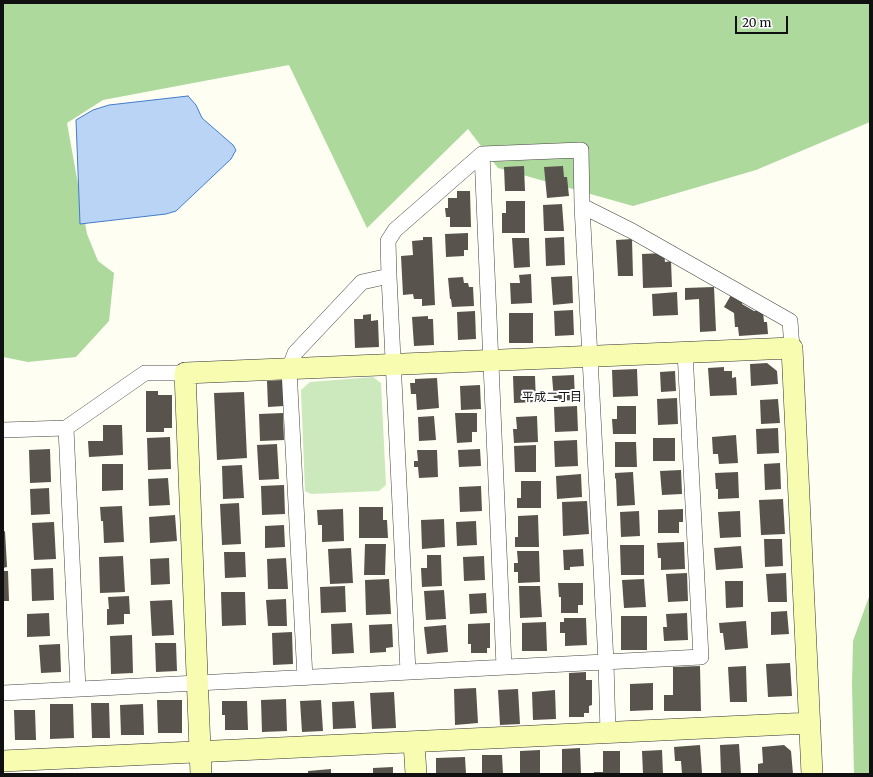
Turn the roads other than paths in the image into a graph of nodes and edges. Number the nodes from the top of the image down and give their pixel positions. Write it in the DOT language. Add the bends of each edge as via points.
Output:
graph roads {
  1 [pos="482,154"];
  2 [pos="582,206"];
  3 [pos="389,276"];
  4 [pos="792,348"];
  5 [pos="685,352"];
  6 [pos="590,356"];
  7 [pos="491,360"];
  8 [pos="393,365"];
  9 [pos="289,369"];
  10 [pos="185,373"];
  11 [pos="66,428"];
  12 [pos="3,430"];
  13 [pos="606,662"];
  14 [pos="504,667"];
  15 [pos="408,672"];
  16 [pos="305,678"];
  17 [pos="198,683"];
  18 [pos="78,689"];
  19 [pos="3,693"];
  20 [pos="810,723"];
  21 [pos="608,733"];
  22 [pos="414,742"];
  23 [pos="200,752"];
  24 [pos="3,761"];
  25 [pos="201,774"];
  26 [pos="416,774"];
  27 [pos="812,774"];
  1 -- 2 [label="street" via="581,150"];
  1 -- 3 [label="street" via="395,230 388,241"];
  1 -- 7 [label="street"];
  2 -- 4 [label="street" via="632,231 790,320"];
  2 -- 6 [label="street"];
  3 -- 8 [label="street"];
  3 -- 9 [label="street" via="362,282 295,353"];
  4 -- 5 [label="street"];
  4 -- 20 [label="street"];
  5 -- 6 [label="street"];
  5 -- 13 [label="street" via="701,657"];
  6 -- 7 [label="street"];
  6 -- 13 [label="street"];
  7 -- 8 [label="street"];
  7 -- 14 [label="street"];
  8 -- 9 [label="street"];
  8 -- 15 [label="street"];
  9 -- 10 [label="street"];
  9 -- 16 [label="street"];
  10 -- 11 [label="street" via="146,373"];
  10 -- 17 [label="street"];
  11 -- 12 [label="street"];
  11 -- 18 [label="street"];
  13 -- 14 [label="street"];
  13 -- 21 [label="street"];
  14 -- 15 [label="street"];
  15 -- 16 [label="street"];
  16 -- 17 [label="street"];
  17 -- 18 [label="street"];
  17 -- 23 [label="street"];
  18 -- 19 [label="street"];
  20 -- 21 [label="street"];
  20 -- 27 [label="street"];
  21 -- 22 [label="street"];
  22 -- 23 [label="street"];
  22 -- 26 [label="street"];
  23 -- 24 [label="street"];
  23 -- 25 [label="street"];
}
